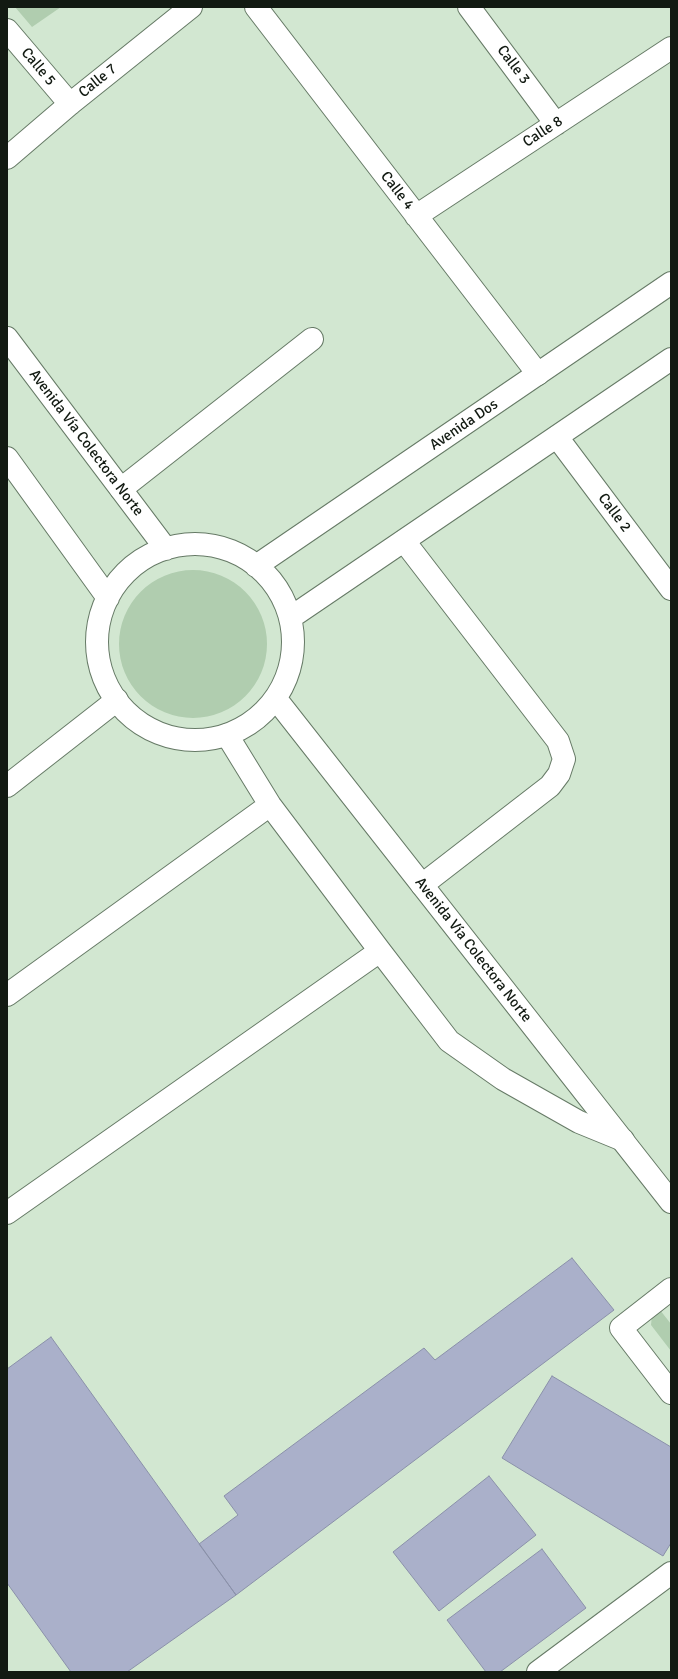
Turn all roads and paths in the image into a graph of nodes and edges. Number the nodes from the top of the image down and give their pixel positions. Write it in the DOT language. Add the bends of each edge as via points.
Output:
graph roads {
  1 [pos="191,7"];
  2 [pos="256,7"];
  3 [pos="469,7"];
  4 [pos="7,30"];
  5 [pos="671,48"];
  6 [pos="70,104"];
  7 [pos="556,124"];
  8 [pos="7,158"];
  9 [pos="416,216"];
  10 [pos="671,283"];
  11 [pos="7,338"];
  12 [pos="312,339"];
  13 [pos="671,359"];
  14 [pos="538,374"];
  15 [pos="557,437"];
  16 [pos="7,458"];
  17 [pos="121,489"];
  18 [pos="404,541"];
  19 [pos="166,549"];
  20 [pos="256,566"];
  21 [pos="671,587"];
  22 [pos="108,598"];
  23 [pos="290,618"];
  24 [pos="276,699"];
  25 [pos="116,700"];
  26 [pos="227,735"];
  27 [pos="7,786"];
  28 [pos="270,805"];
  29 [pos="422,885"];
  30 [pos="380,951"];
  31 [pos="7,995"];
  32 [pos="623,1140"];
  33 [pos="671,1202"];
  34 [pos="7,1213"];
  35 [pos="670,1291"];
  36 [pos="671,1393"];
  37 [pos="671,1573"];
  38 [pos="538,1672"];
  1 -- 6 [label="street, Calle 7"];
  2 -- 9 [label="street, Calle 4"];
  3 -- 7 [label="street, Calle 3"];
  4 -- 6 [label="street, Calle 5"];
  5 -- 7 [label="street, Calle 8"];
  6 -- 8 [label="street, Calle 7"];
  7 -- 9 [label="street, Calle 8"];
  9 -- 14 [label="street, Calle 4"];
  10 -- 14 [label="street, Avenida Dos"];
  11 -- 17 [label="street, Avenida Vía Colectora Norte"];
  12 -- 17 [label="street"];
  13 -- 15 [label="street"];
  14 -- 20 [label="street, Avenida Dos"];
  15 -- 18 [label="street"];
  15 -- 21 [label="street, Calle 2"];
  16 -- 22 [label="street"];
  17 -- 19 [label="street, Avenida Vía Colectora Norte"];
  18 -- 23 [label="street"];
  18 -- 29 [label="street" via="558,742 564,759 560,774 550,786"];
  19 -- 20 [label="street" via="184,545 203,545 240,555"];
  19 -- 22 [label="street" via="148,556 132,567 118,581"];
  20 -- 23 [label="street" via="277,589"];
  22 -- 25 [label="street" via="101,614 98,650 107,685"];
  23 -- 24 [label="street" via="293,652 290,668"];
  24 -- 26 [label="street" via="254,721"];
  24 -- 29 [label="street, Avenida Vía Colectora Norte"];
  25 -- 26 [label="street" via="128,714 158,733 192,740"];
  25 -- 27 [label="street"];
  26 -- 28 [label="street"];
  28 -- 30 [label="street"];
  28 -- 31 [label="street"];
  29 -- 32 [label="street, Avenida Vía Colectora Norte"];
  30 -- 32 [label="street" via="449,1041 503,1079 579,1122"];
  30 -- 34 [label="street"];
  32 -- 33 [label="street, Avenida Vía Colectora Norte"];
  35 -- 36 [label="street" via="621,1328"];
  37 -- 38 [label="street"];
}
